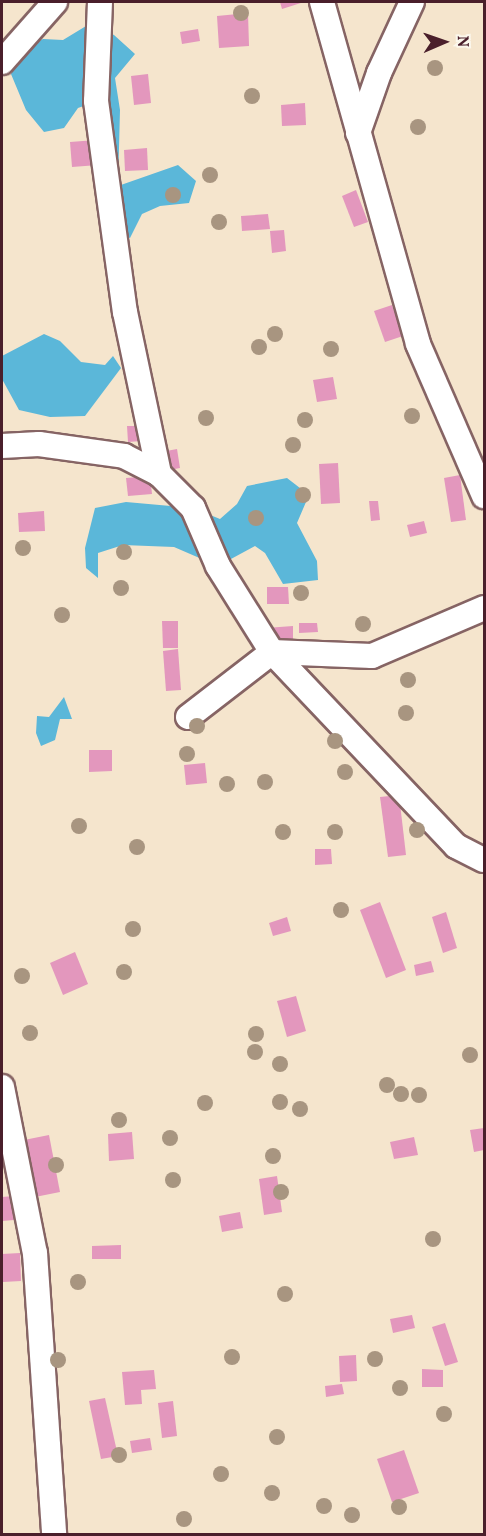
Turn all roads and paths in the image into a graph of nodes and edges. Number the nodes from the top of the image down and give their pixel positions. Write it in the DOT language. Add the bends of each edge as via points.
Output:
graph roads {
  1 [pos="55,2"];
  2 [pos="100,2"];
  3 [pos="322,2"];
  4 [pos="412,2"];
  5 [pos="2,62"];
  6 [pos="358,133"];
  7 [pos="2,446"];
  8 [pos="159,474"];
  9 [pos="484,496"];
  10 [pos="484,608"];
  11 [pos="272,652"];
  12 [pos="188,717"];
  13 [pos="484,860"];
  14 [pos="2,1087"];
  15 [pos="54,1534"];
  1 -- 5 [label="street"];
  2 -- 8 [label="street" via="96,101 125,312"];
  3 -- 6 [label="street"];
  4 -- 6 [label="street" via="379,73"];
  6 -- 9 [label="street" via="418,344"];
  7 -- 8 [label="street" via="39,444 124,456"];
  8 -- 11 [label="street" via="193,508 218,566"];
  10 -- 11 [label="street" via="372,656"];
  11 -- 12 [label="street"];
  11 -- 13 [label="street" via="456,846"];
  14 -- 15 [label="street" via="35,1253"];
}
